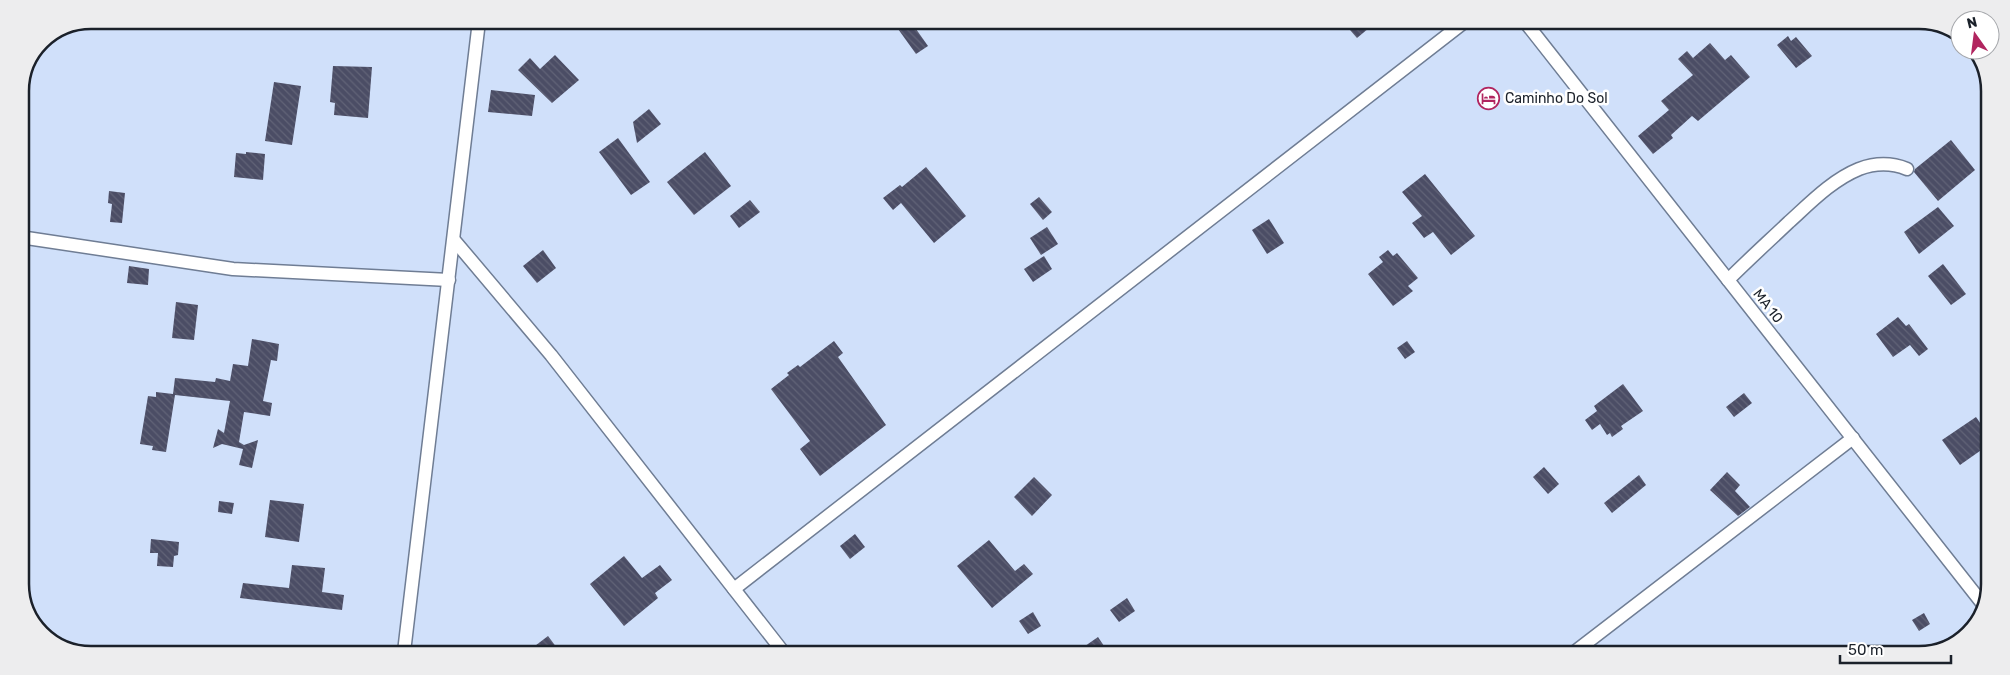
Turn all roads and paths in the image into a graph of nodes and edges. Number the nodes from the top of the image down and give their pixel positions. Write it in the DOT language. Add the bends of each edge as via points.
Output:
graph roads {
  1 [pos="478,29"];
  2 [pos="1455,29"];
  3 [pos="1531,29"];
  4 [pos="1907,169"];
  5 [pos="29,238"];
  6 [pos="454,240"];
  7 [pos="449,280"];
  8 [pos="1728,280"];
  9 [pos="1853,438"];
  10 [pos="734,589"];
  11 [pos="1979,599"];
  12 [pos="405,646"];
  13 [pos="779,646"];
  14 [pos="1582,646"];
  1 -- 6 [label="street"];
  2 -- 10 [label="street"];
  3 -- 8 [label="street, MA 10"];
  4 -- 8 [label="street" via="1876,164 1843,177"];
  5 -- 7 [label="street" via="233,269"];
  6 -- 7 [label="street"];
  6 -- 10 [label="street" via="551,355"];
  7 -- 12 [label="street"];
  8 -- 9 [label="street, MA 10"];
  9 -- 11 [label="street, MA 10"];
  9 -- 14 [label="street"];
  10 -- 13 [label="street"];
}
